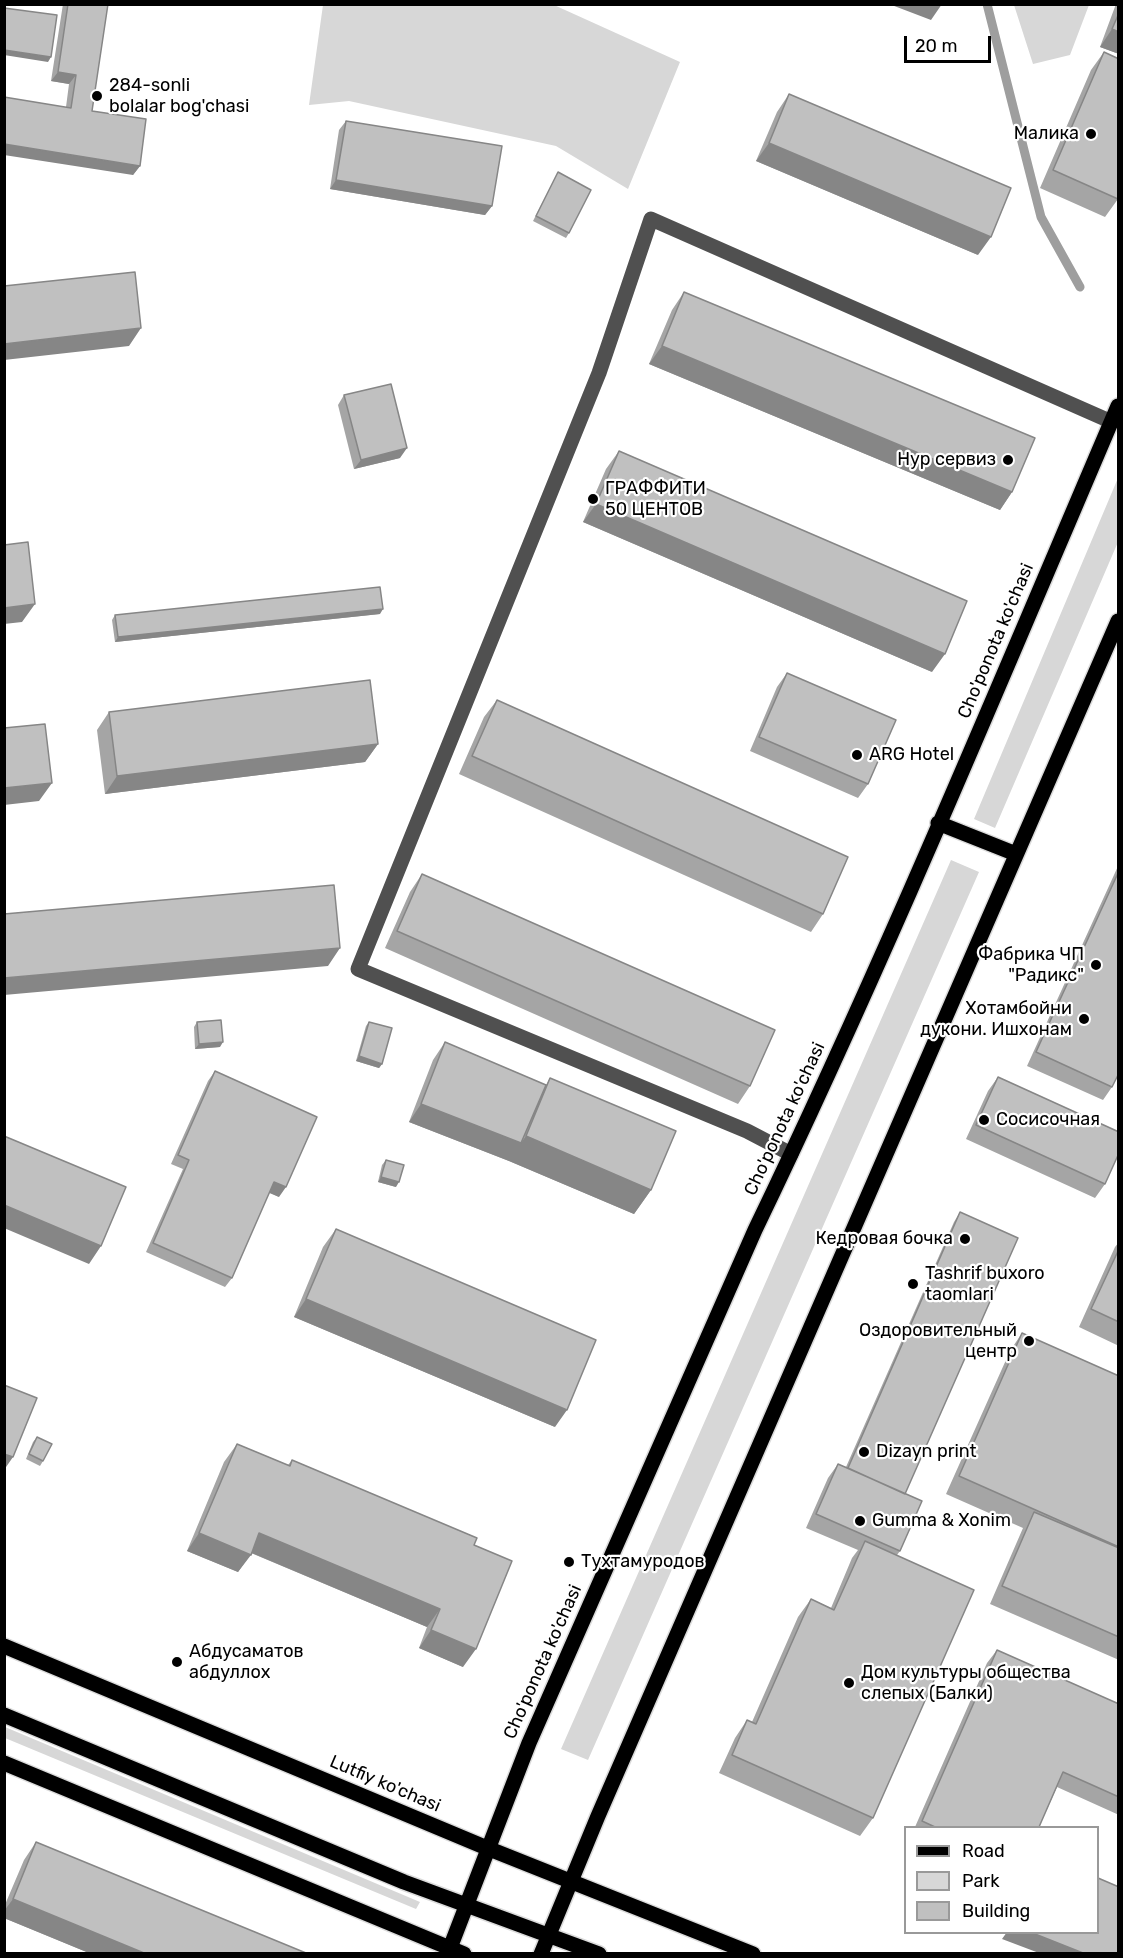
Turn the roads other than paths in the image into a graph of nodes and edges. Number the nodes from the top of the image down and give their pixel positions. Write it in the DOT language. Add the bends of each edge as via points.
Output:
graph roads {
  1 [pos="1119,406"];
  2 [pos="1112,422"];
  3 [pos="1119,621"];
  4 [pos="938,823"];
  5 [pos="1016,854"];
  6 [pos="791,1154"];
  7 [pos="4,1646"];
  8 [pos="4,1715"];
  9 [pos="4,1763"];
  10 [pos="488,1848"];
  11 [pos="571,1882"];
  12 [pos="466,1905"];
  13 [pos="548,1935"];
  14 [pos="454,1952"];
  15 [pos="541,1953"];
  16 [pos="599,1953"];
  17 [pos="753,1953"];
  1 -- 2 [label="main road, Cho'ponota ko'chasi"];
  2 -- 4 [label="main road, Cho'ponota ko'chasi"];
  2 -- 6 [label="street" via="651,219 592,391 358,969 747,1131"];
  3 -- 5 [label="main road"];
  4 -- 5 [label="main road"];
  4 -- 6 [label="main road, Cho'ponota ko'chasi"];
  5 -- 11 [label="main road"];
  6 -- 10 [label="main road, Cho'ponota ko'chasi" via="529,1743"];
  7 -- 10 [label="main road, Lutfiy ko'chasi"];
  8 -- 12 [label="main road"];
  9 -- 14 [label="main road"];
  10 -- 11 [label="main road, Lutfiy ko'chasi"];
  10 -- 12 [label="main road, Cho'ponota ko'chasi"];
  11 -- 13 [label="main road"];
  11 -- 17 [label="main road, Lutfiy ko'chasi"];
  12 -- 13 [label="main road"];
  12 -- 14 [label="main road, Cho'ponota ko'chasi"];
  13 -- 15 [label="main road"];
  13 -- 16 [label="main road"];
}
